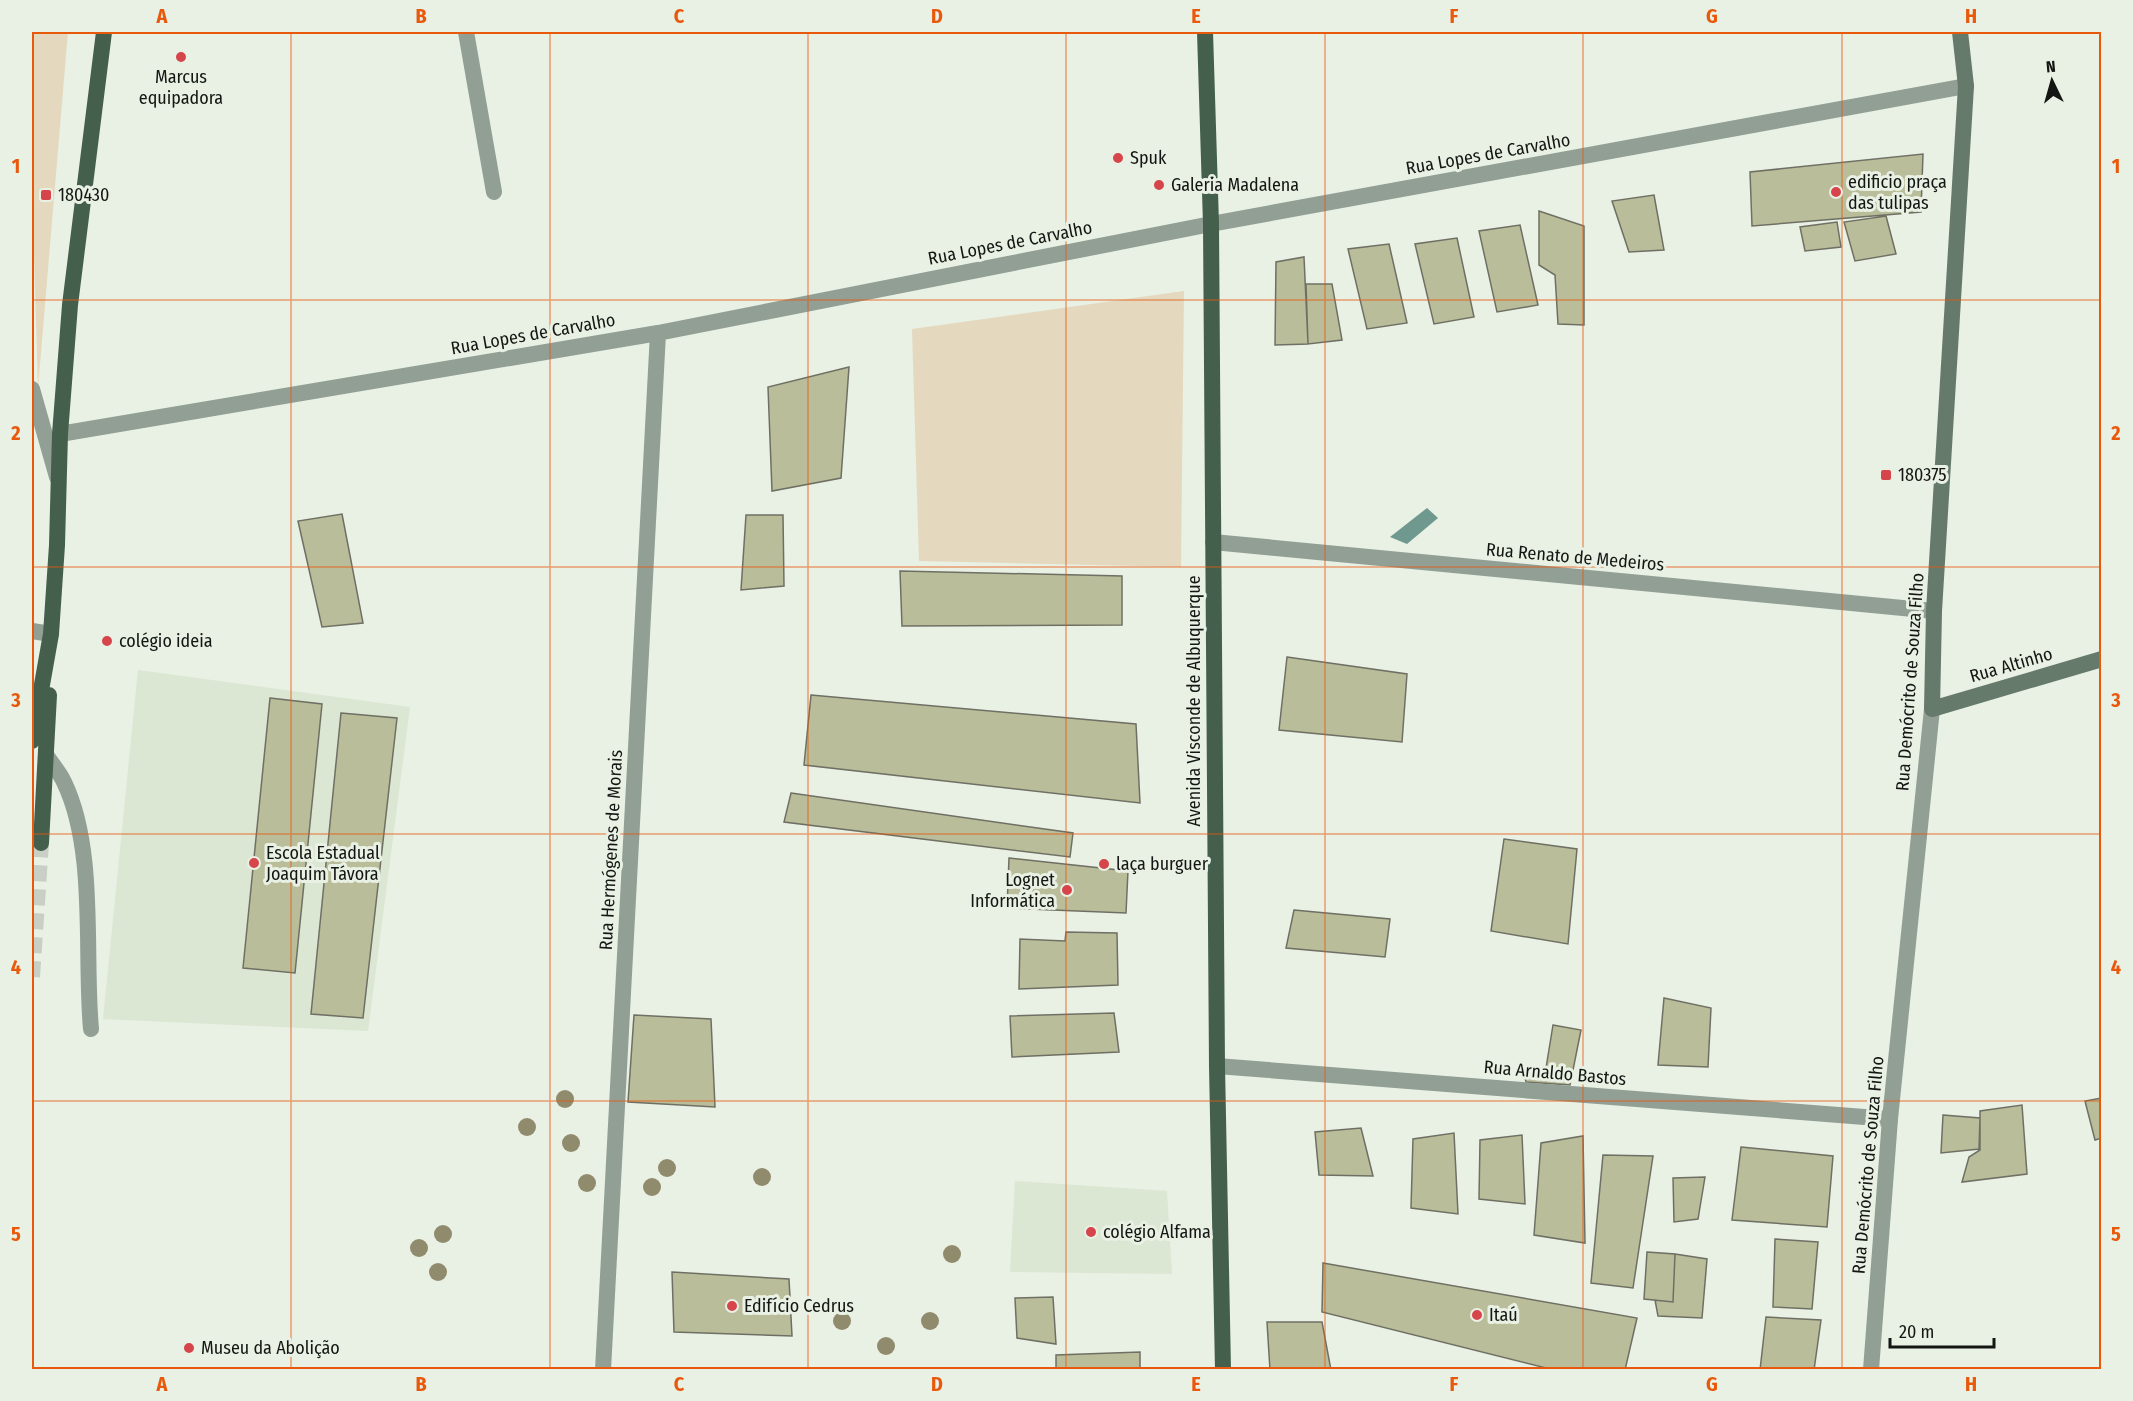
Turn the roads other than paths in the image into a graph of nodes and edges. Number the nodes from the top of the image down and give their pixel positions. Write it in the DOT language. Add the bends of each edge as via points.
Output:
graph roads {
  1 [pos="104,32"];
  2 [pos="466,32"];
  3 [pos="1205,32"];
  4 [pos="1959,32"];
  5 [pos="1966,86"];
  6 [pos="494,192"];
  7 [pos="1211,224"];
  8 [pos="658,333"];
  9 [pos="32,389"];
  10 [pos="60,434"];
  11 [pos="58,482"];
  12 [pos="1213,542"];
  13 [pos="1934,611"];
  14 [pos="32,631"];
  15 [pos="51,634"];
  16 [pos="2102,659"];
  17 [pos="1932,709"];
  18 [pos="32,741"];
  19 [pos="46,755"];
  20 [pos="41,843"];
  21 [pos="91,1029"];
  22 [pos="1217,1066"];
  23 [pos="1890,1119"];
  24 [pos="603,1370"];
  25 [pos="1223,1370"];
  26 [pos="1871,1370"];
  1 -- 10 [label="main road" via="70,305"];
  2 -- 6 [label="street"];
  3 -- 7 [label="main road, Avenida Visconde de Albuquerque"];
  4 -- 5 [label="main road, Rua Demócrito de Souza Filho"];
  5 -- 7 [label="street, Rua Lopes de Carvalho"];
  5 -- 13 [label="main road, Rua Demócrito de Souza Filho"];
  7 -- 8 [label="street, Rua Lopes de Carvalho"];
  7 -- 12 [label="main road, Avenida Visconde de Albuquerque"];
  8 -- 10 [label="street, Rua Lopes de Carvalho"];
  8 -- 24 [label="street, Rua Hermógenes de Morais"];
  9 -- 11 [label="street"];
  10 -- 11 [label="main road"];
  11 -- 15 [label="main road"];
  12 -- 13 [label="street, Rua Renato de Medeiros"];
  12 -- 22 [label="main road, Avenida Visconde de Albuquerque"];
  13 -- 17 [label="main road, Rua Demócrito de Souza Filho"];
  14 -- 15 [label="street"];
  15 -- 18 [label="main road"];
  15 -- 19 [label="main road"];
  16 -- 17 [label="main road, Rua Altinho"];
  17 -- 23 [label="street, Rua Demócrito de Souza Filho"];
  19 -- 20 [label="main road"];
  19 -- 21 [label="street" via="64,782 79,823"];
  22 -- 23 [label="street, Rua Arnaldo Bastos"];
  22 -- 25 [label="main road, Avenida Visconde de Albuquerque"];
  23 -- 26 [label="street, Rua Demócrito de Souza Filho"];
}
